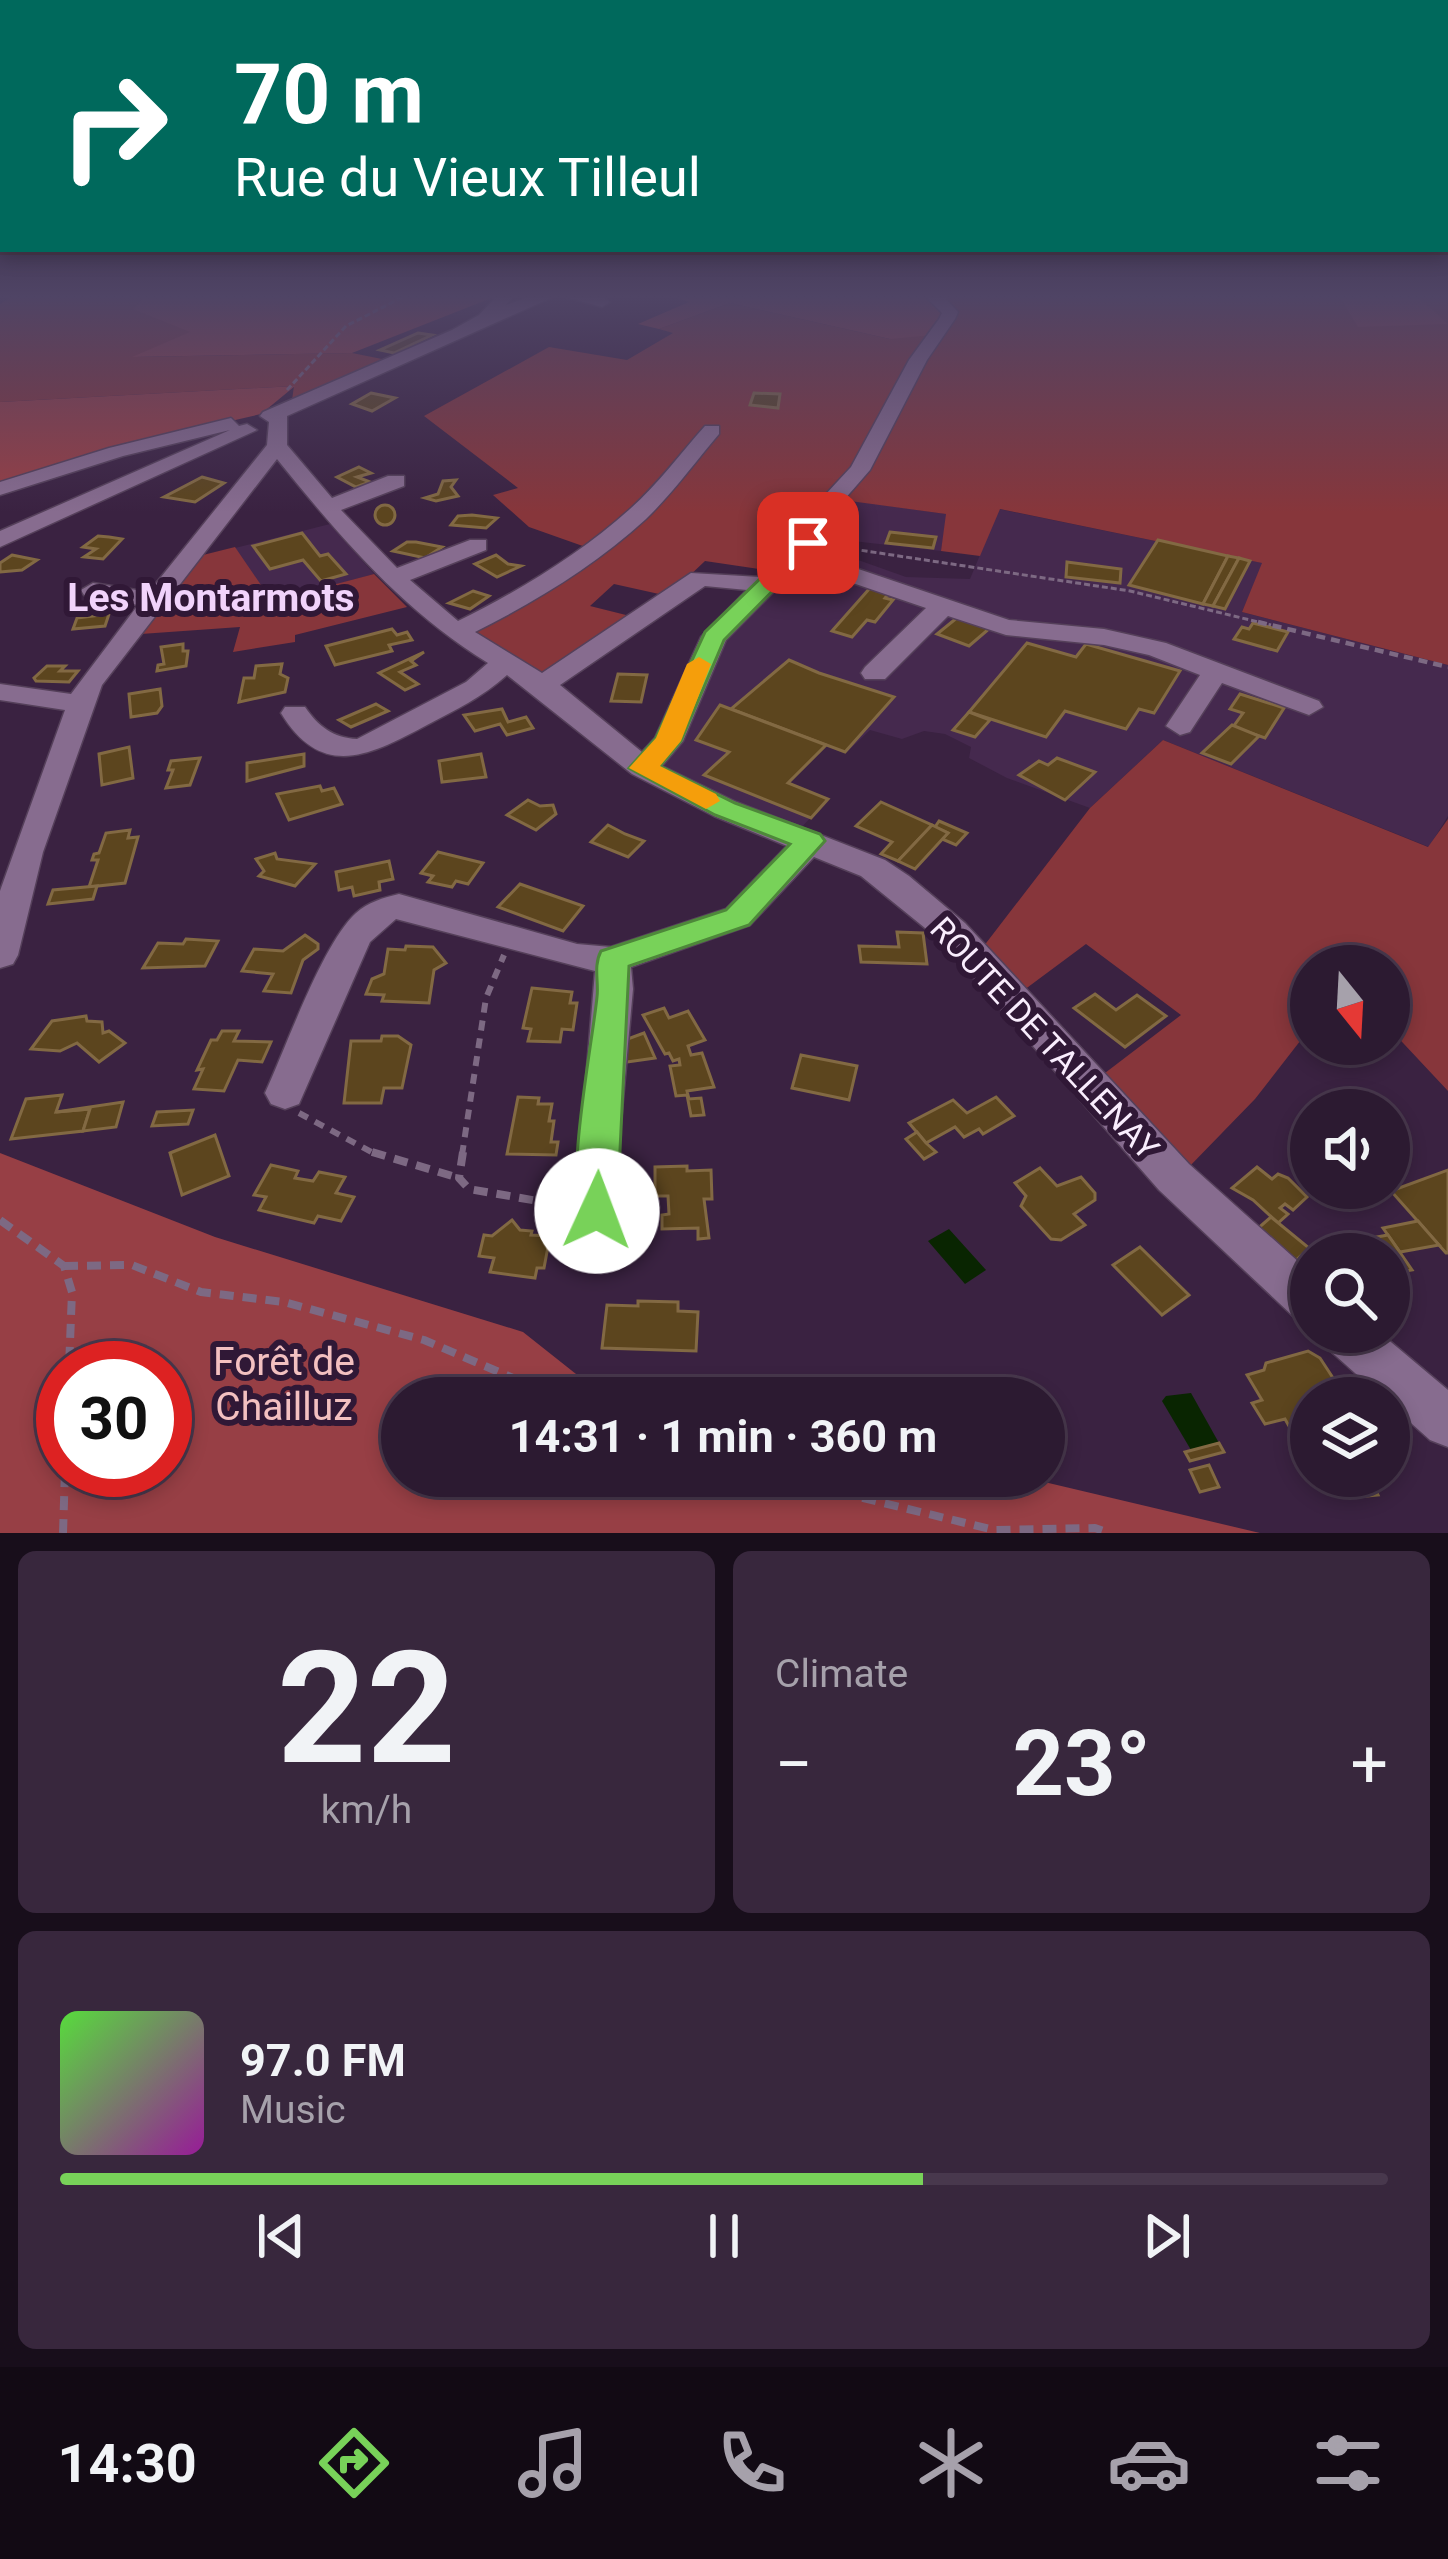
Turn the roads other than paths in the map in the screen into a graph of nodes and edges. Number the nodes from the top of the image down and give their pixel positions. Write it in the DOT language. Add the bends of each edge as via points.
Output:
graph roads {
  1 [pos="383,369"];
  2 [pos="913,369"];
  3 [pos="270,425"];
  4 [pos="712,430"];
  5 [pos="92,459"];
  6 [pos="0,476"];
  7 [pos="396,481"];
  8 [pos="0,489"];
  9 [pos="329,507"];
  10 [pos="0,540"];
  11 [pos="478,545"];
  12 [pos="801,549"];
  13 [pos="394,578"];
  14 [pos="769,585"];
  15 [pos="93,590"];
  16 [pos="153,600"];
  17 [pos="944,605"];
  18 [pos="456,632"];
  19 [pos="506,662"];
  20 [pos="874,673"];
  21 [pos="1215,674"];
  22 [pos="542,685"];
  23 [pos="0,692"];
  24 [pos="82,704"];
  25 [pos="1309,707"];
  26 [pos="296,713"];
  27 [pos="1180,726"];
  28 [pos="643,768"];
  29 [pos="810,841"];
  30 [pos="13,856"];
  31 [pos="0,955"];
  32 [pos="612,960"];
  33 [pos="285,1093"];
  34 [pos="597,1211"];
  35 [pos="1290,1285"];
  36 [pos="1368,1353"];
  37 [pos="1448,1422"];
  1 -- 3 [label="street"];
  2 -- 12 [label="street" via="860,470"];
  3 -- 5 [label="street" via="214,426"];
  3 -- 9 [label="street, ROUTE DE TALLENAY"];
  3 -- 10 [label="street"];
  3 -- 16 [label="street"];
  4 -- 18 [label="street" via="655,497 608,536"];
  5 -- 6 [label="street"];
  5 -- 8 [label="street"];
  7 -- 9 [label="street"];
  9 -- 13 [label="street, ROUTE DE TALLENAY"];
  11 -- 13 [label="street"];
  12 -- 14 [label="street"];
  12 -- 17 [label="street"];
  13 -- 18 [label="street, ROUTE DE TALLENAY"];
  14 -- 22 [label="street" via="700,578"];
  14 -- 28 [label="street" via="714,637 668,741"];
  15 -- 16 [label="street"];
  16 -- 24 [label="street"];
  17 -- 20 [label="street"];
  17 -- 21 [label="street" via="1006,627 1132,643"];
  18 -- 19 [label="street, ROUTE DE TALLENAY"];
  19 -- 22 [label="street, ROUTE DE TALLENAY"];
  19 -- 26 [label="street" via="476,688 362,748 335,747 305,729"];
  21 -- 25 [label="street"];
  21 -- 27 [label="street"];
  22 -- 28 [label="street, ROUTE DE TALLENAY"];
  23 -- 24 [label="street"];
  24 -- 30 [label="street"];
  28 -- 29 [label="street, ROUTE DE TALLENAY"];
  29 -- 32 [label="street" via="737,917"];
  29 -- 35 [label="street, ROUTE DE TALLENAY" via="873,868 953,932 1174,1177"];
  30 -- 31 [label="street"];
  32 -- 33 [label="street" via="577,958 399,906 365,922"];
  32 -- 34 [label="street"];
  36 -- 37 [label="street"];
}
